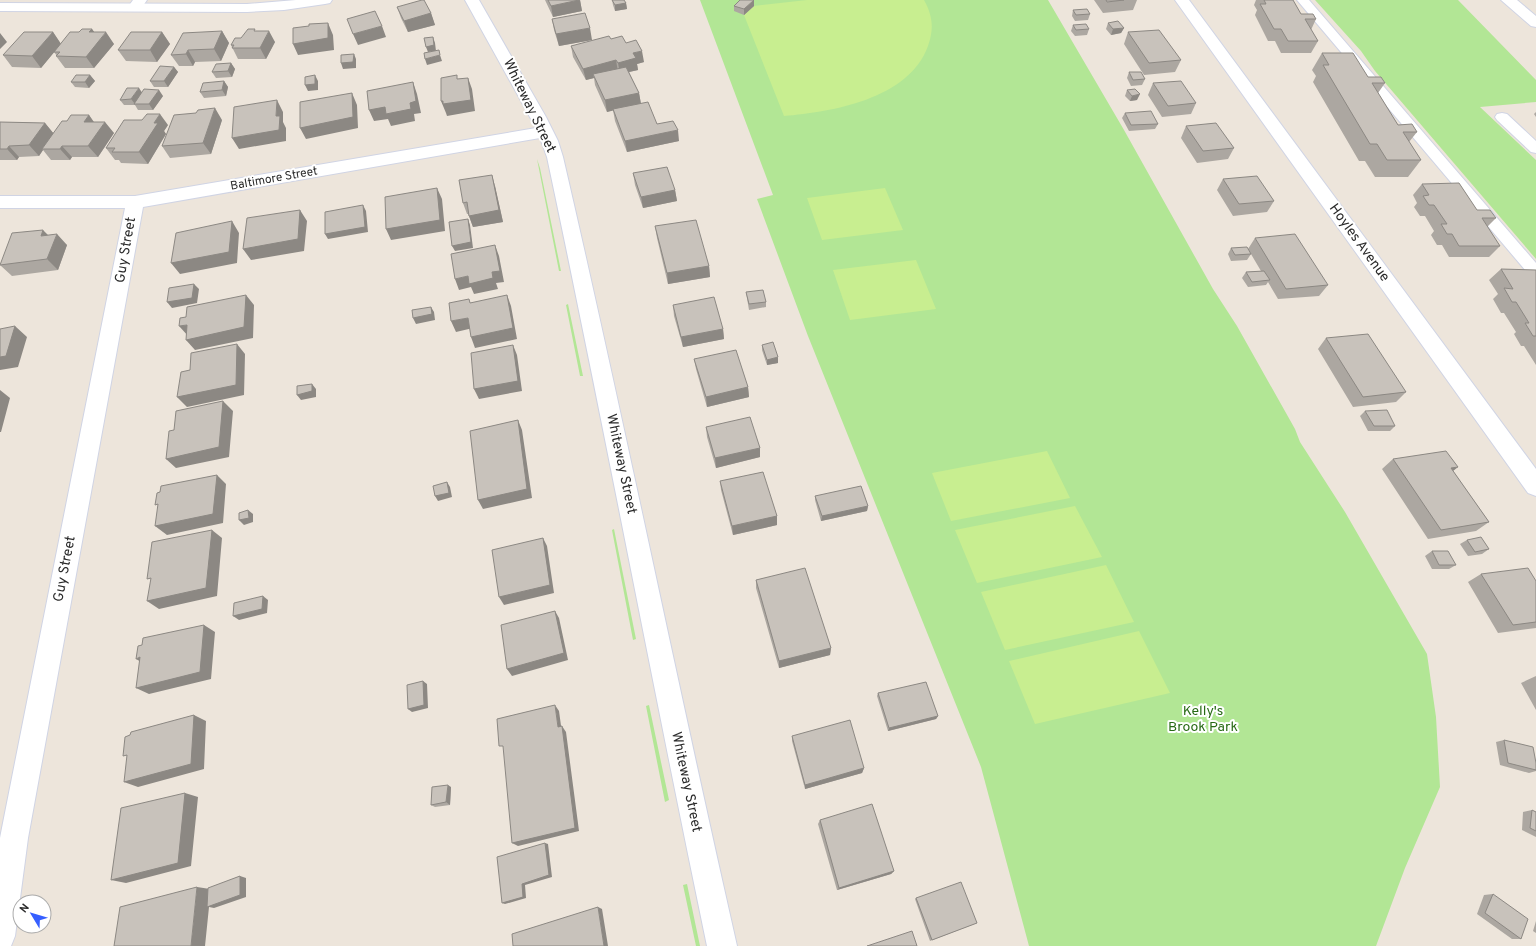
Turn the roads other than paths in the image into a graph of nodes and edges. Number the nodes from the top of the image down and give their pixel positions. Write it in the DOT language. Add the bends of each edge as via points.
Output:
graph roads {
  1 [pos="325,0"];
  2 [pos="472,0"];
  3 [pos="1182,0"];
  4 [pos="1303,0"];
  5 [pos="1508,0"];
  6 [pos="138,3"];
  7 [pos="0,7"];
  8 [pos="1536,24"];
  9 [pos="1502,117"];
  10 [pos="545,132"];
  11 [pos="1536,148"];
  12 [pos="0,202"];
  13 [pos="135,202"];
  14 [pos="1536,273"];
  15 [pos="1536,486"];
  16 [pos="0,936"];
  17 [pos="722,946"];
  1 -- 6 [label="street" via="247,8"];
  2 -- 10 [label="street, Whiteway Street"];
  3 -- 15 [label="street, Hoyles Avenue"];
  4 -- 14 [label="lane"];
  5 -- 8 [label="street"];
  6 -- 7 [label="street"];
  9 -- 11 [label="lane"];
  10 -- 13 [label="street, Baltimore Street"];
  10 -- 17 [label="street, Whiteway Street" via="554,157 594,333 680,759"];
  12 -- 13 [label="street, Baltimore Street"];
  13 -- 16 [label="street, Guy Street" via="16,831"];
}
